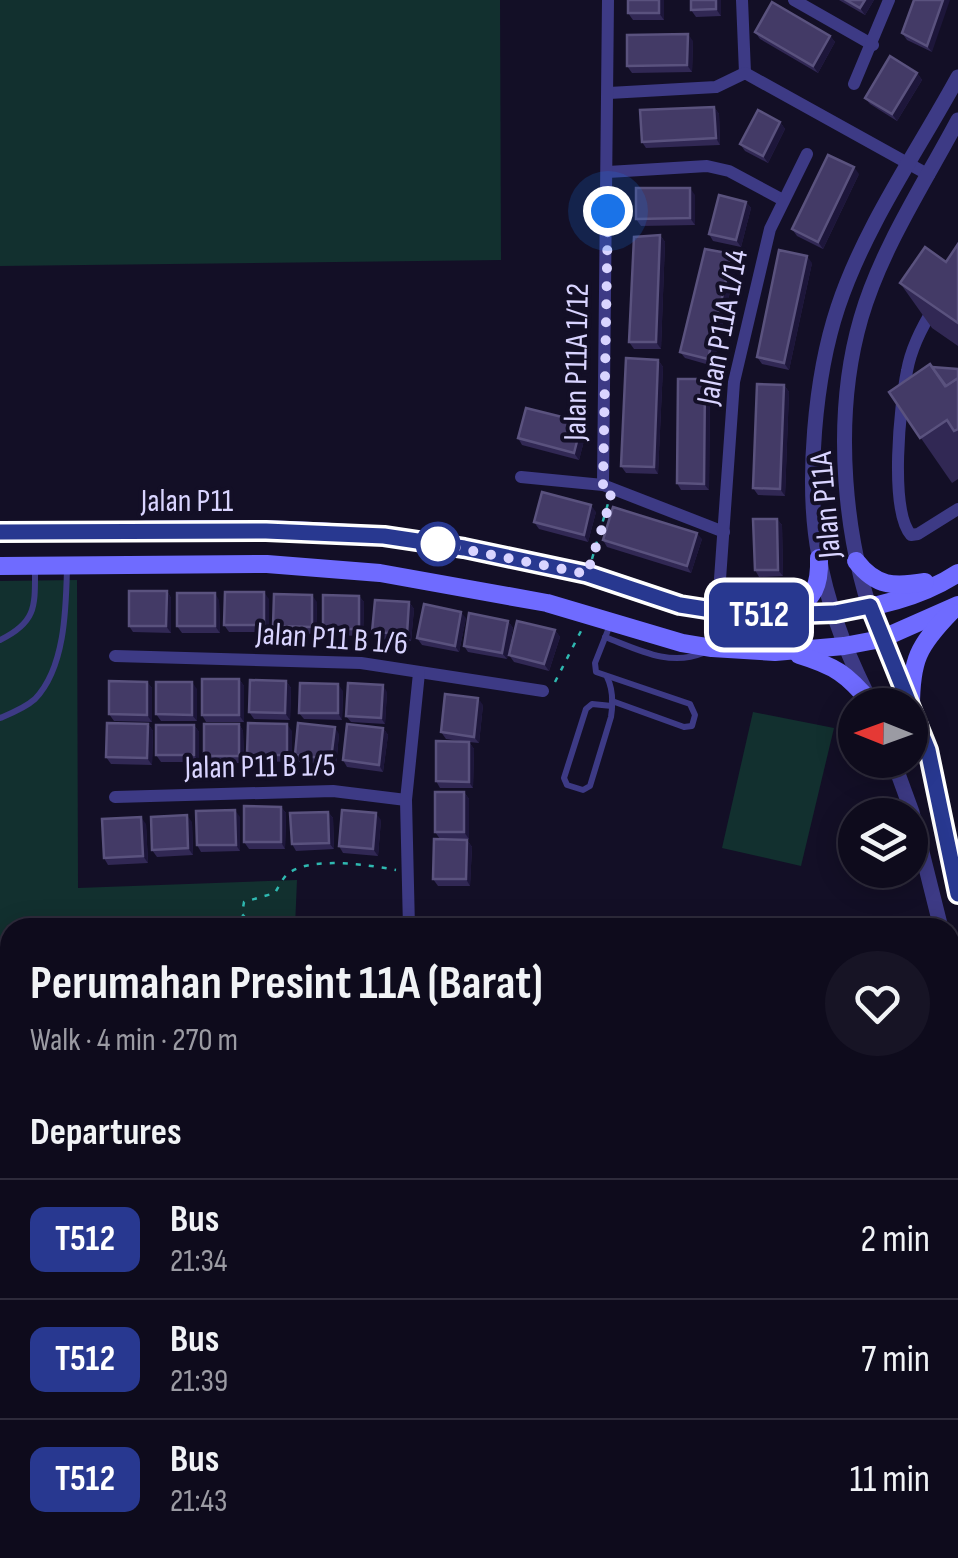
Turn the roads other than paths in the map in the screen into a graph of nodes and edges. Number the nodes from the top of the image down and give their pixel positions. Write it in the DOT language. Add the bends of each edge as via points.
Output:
graph roads {
  1 [pos="608,0"];
  2 [pos="742,0"];
  3 [pos="794,0"];
  4 [pos="889,0"];
  5 [pos="873,45"];
  6 [pos="745,73"];
  7 [pos="958,78"];
  8 [pos="854,84"];
  9 [pos="608,93"];
  10 [pos="958,120"];
  11 [pos="807,154"];
  12 [pos="910,164"];
  13 [pos="608,172"];
  14 [pos="929,175"];
  15 [pos="783,200"];
  16 [pos="939,298"];
  17 [pos="522,478"];
  18 [pos="607,487"];
  19 [pos="958,508"];
  20 [pos="0,532"];
  21 [pos="724,532"];
  22 [pos="819,558"];
  23 [pos="856,561"];
  24 [pos="0,566"];
  25 [pos="35,566"];
  26 [pos="68,567"];
  27 [pos="954,576"];
  28 [pos="720,579"];
  29 [pos="958,605"];
  30 [pos="870,606"];
  31 [pos="835,613"];
  32 [pos="790,614"];
  33 [pos="608,629"];
  34 [pos="881,638"];
  35 [pos="0,640"];
  36 [pos="844,646"];
  37 [pos="790,652"];
  38 [pos="115,656"];
  39 [pos="420,673"];
  40 [pos="607,677"];
  41 [pos="626,683"];
  42 [pos="858,688"];
  43 [pos="864,688"];
  44 [pos="903,688"];
  45 [pos="911,688"];
  46 [pos="543,691"];
  47 [pos="612,704"];
  48 [pos="0,718"];
  49 [pos="928,750"];
  50 [pos="900,778"];
  51 [pos="115,797"];
  52 [pos="406,800"];
  53 [pos="958,894"];
  54 [pos="409,918"];
  55 [pos="938,918"];
  1 -- 9 [label="street, Jalan P11A 1/12"];
  2 -- 6 [label="street"];
  3 -- 5 [label="street"];
  4 -- 5 [label="street"];
  5 -- 8 [label="street"];
  6 -- 9 [label="street" via="716,87"];
  6 -- 12 [label="street"];
  7 -- 12 [label="street, Jalan P11A"];
  9 -- 13 [label="street, Jalan P11A 1/12"];
  10 -- 14 [label="street, Jalan P11A"];
  11 -- 15 [label="street, Jalan P11A 1/14"];
  12 -- 14 [label="street"];
  12 -- 22 [label="street, Jalan P11A" via="863,248 827,346 814,438"];
  13 -- 15 [label="street" via="707,166"];
  13 -- 18 [label="street, Jalan P11A 1/12"];
  14 -- 23 [label="street, Jalan P11A" via="885,258 852,357 846,502"];
  15 -- 21 [label="street, Jalan P11A 1/14" via="734,382"];
  16 -- 19 [label="street" via="907,369 900,498 911,534"];
  17 -- 18 [label="street"];
  18 -- 21 [label="street"];
  20 -- 32 [label="main road, Jalan P11" via="384,536 587,574 680,605"];
  21 -- 28 [label="street, Jalan P11A 1/14"];
  22 -- 31 [label="street, Jalan P11A"];
  22 -- 32 [label="main road" via="817,590"];
  23 -- 27 [label="main road" via="882,584"];
  23 -- 30 [label="street, Jalan P11A"];
  24 -- 25 [label="main road, Jalan P11"];
  25 -- 26 [label="main road, Jalan P11"];
  25 -- 35 [label="lane" via="31,616"];
  26 -- 33 [label="main road, Jalan P11" via="266,564 380,573 547,602"];
  26 -- 48 [label="lane" via="54,669 36,698"];
  27 -- 30 [label="main road, Jalan P11"];
  29 -- 34 [label="main road, Jalan P11"];
  29 -- 45 [label="main road" via="921,648"];
  30 -- 31 [label="main road, Jalan P11"];
  30 -- 34 [label="street, Jalan P11A"];
  31 -- 32 [label="main road, Jalan P11"];
  31 -- 36 [label="street, Jalan P11A"];
  33 -- 37 [label="main road, Jalan P11" via="712,648"];
  33 -- 40 [label="lane" via="594,669"];
  34 -- 36 [label="main road, Jalan P11"];
  34 -- 44 [label="street, Jalan P11A"];
  36 -- 37 [label="main road, Jalan P11"];
  36 -- 43 [label="street, Jalan P11A"];
  37 -- 42 [label="main road" via="832,665"];
  38 -- 39 [label="street, Jalan P11 B 1/6" via="362,663"];
  39 -- 46 [label="street, Jalan P11 B 1/6"];
  39 -- 52 [label="street"];
  40 -- 41 [label="lane"];
  40 -- 47 [label="lane"];
  41 -- 47 [label="lane"];
  41 -- 47 [label="lane" via="694,706 692,726"];
  47 -- 47 [label="lane" via="590,786 566,785 586,709"];
  49 -- 53 [label="street, Jalan P11A"];
  50 -- 55 [label="street"];
  51 -- 52 [label="street, Jalan P11 B 1/5" via="333,791"];
  52 -- 54 [label="street"];
}
